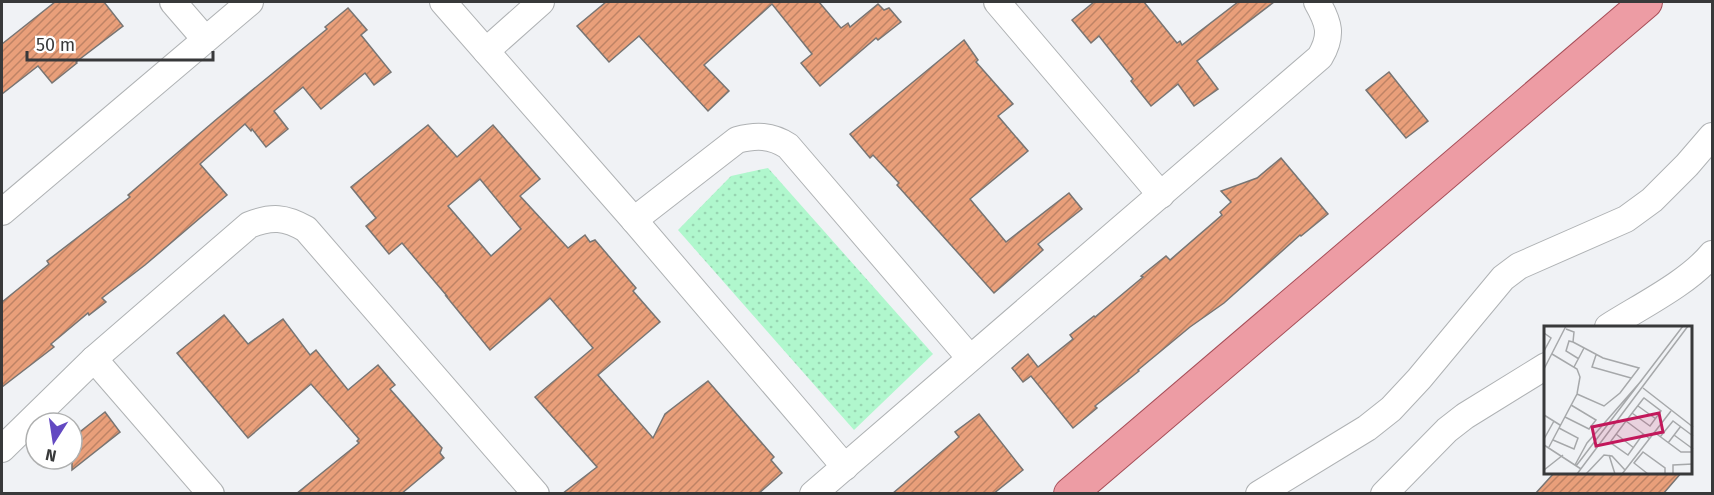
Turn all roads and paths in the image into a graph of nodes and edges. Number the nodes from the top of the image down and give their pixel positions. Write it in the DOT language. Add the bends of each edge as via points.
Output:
graph roads {
  1 [pos="173,2"];
  2 [pos="250,2"];
  3 [pos="442,2"];
  4 [pos="540,2"];
  5 [pos="997,2"];
  6 [pos="1317,2"];
  7 [pos="1646,2"];
  8 [pos="205,39"];
  9 [pos="486,51"];
  10 [pos="1713,136"];
  11 [pos="1161,195"];
  12 [pos="2,213"];
  13 [pos="634,219"];
  14 [pos="1713,254"];
  15 [pos="1610,326"];
  16 [pos="970,358"];
  17 [pos="94,359"];
  18 [pos="1544,367"];
  19 [pos="2,449"];
  20 [pos="845,467"];
  21 [pos="211,494"];
  22 [pos="536,494"];
  23 [pos="813,494"];
  24 [pos="1070,494"];
  25 [pos="1259,494"];
  26 [pos="1384,494"];
  1 -- 8 [label="street"];
  2 -- 8 [label="street"];
  3 -- 9 [label="street"];
  4 -- 9 [label="street"];
  5 -- 11 [label="street"];
  6 -- 11 [label="street" via="1329,31 1327,46 1320,57"];
  7 -- 24 [label="main road"];
  8 -- 12 [label="street"];
  9 -- 13 [label="street"];
  10 -- 25 [label="street" via="1652,200 1626,219 1519,266 1503,278 1391,409"];
  11 -- 16 [label="street"];
  13 -- 16 [label="street" via="737,140 766,136 778,140 788,146"];
  13 -- 20 [label="street"];
  14 -- 15 [label="street" via="1688,277"];
  16 -- 20 [label="street"];
  17 -- 19 [label="street"];
  17 -- 21 [label="street"];
  17 -- 22 [label="street" via="249,225 263,219 293,221 306,229"];
  18 -- 26 [label="street" via="1447,430"];
  20 -- 23 [label="street"];
}
